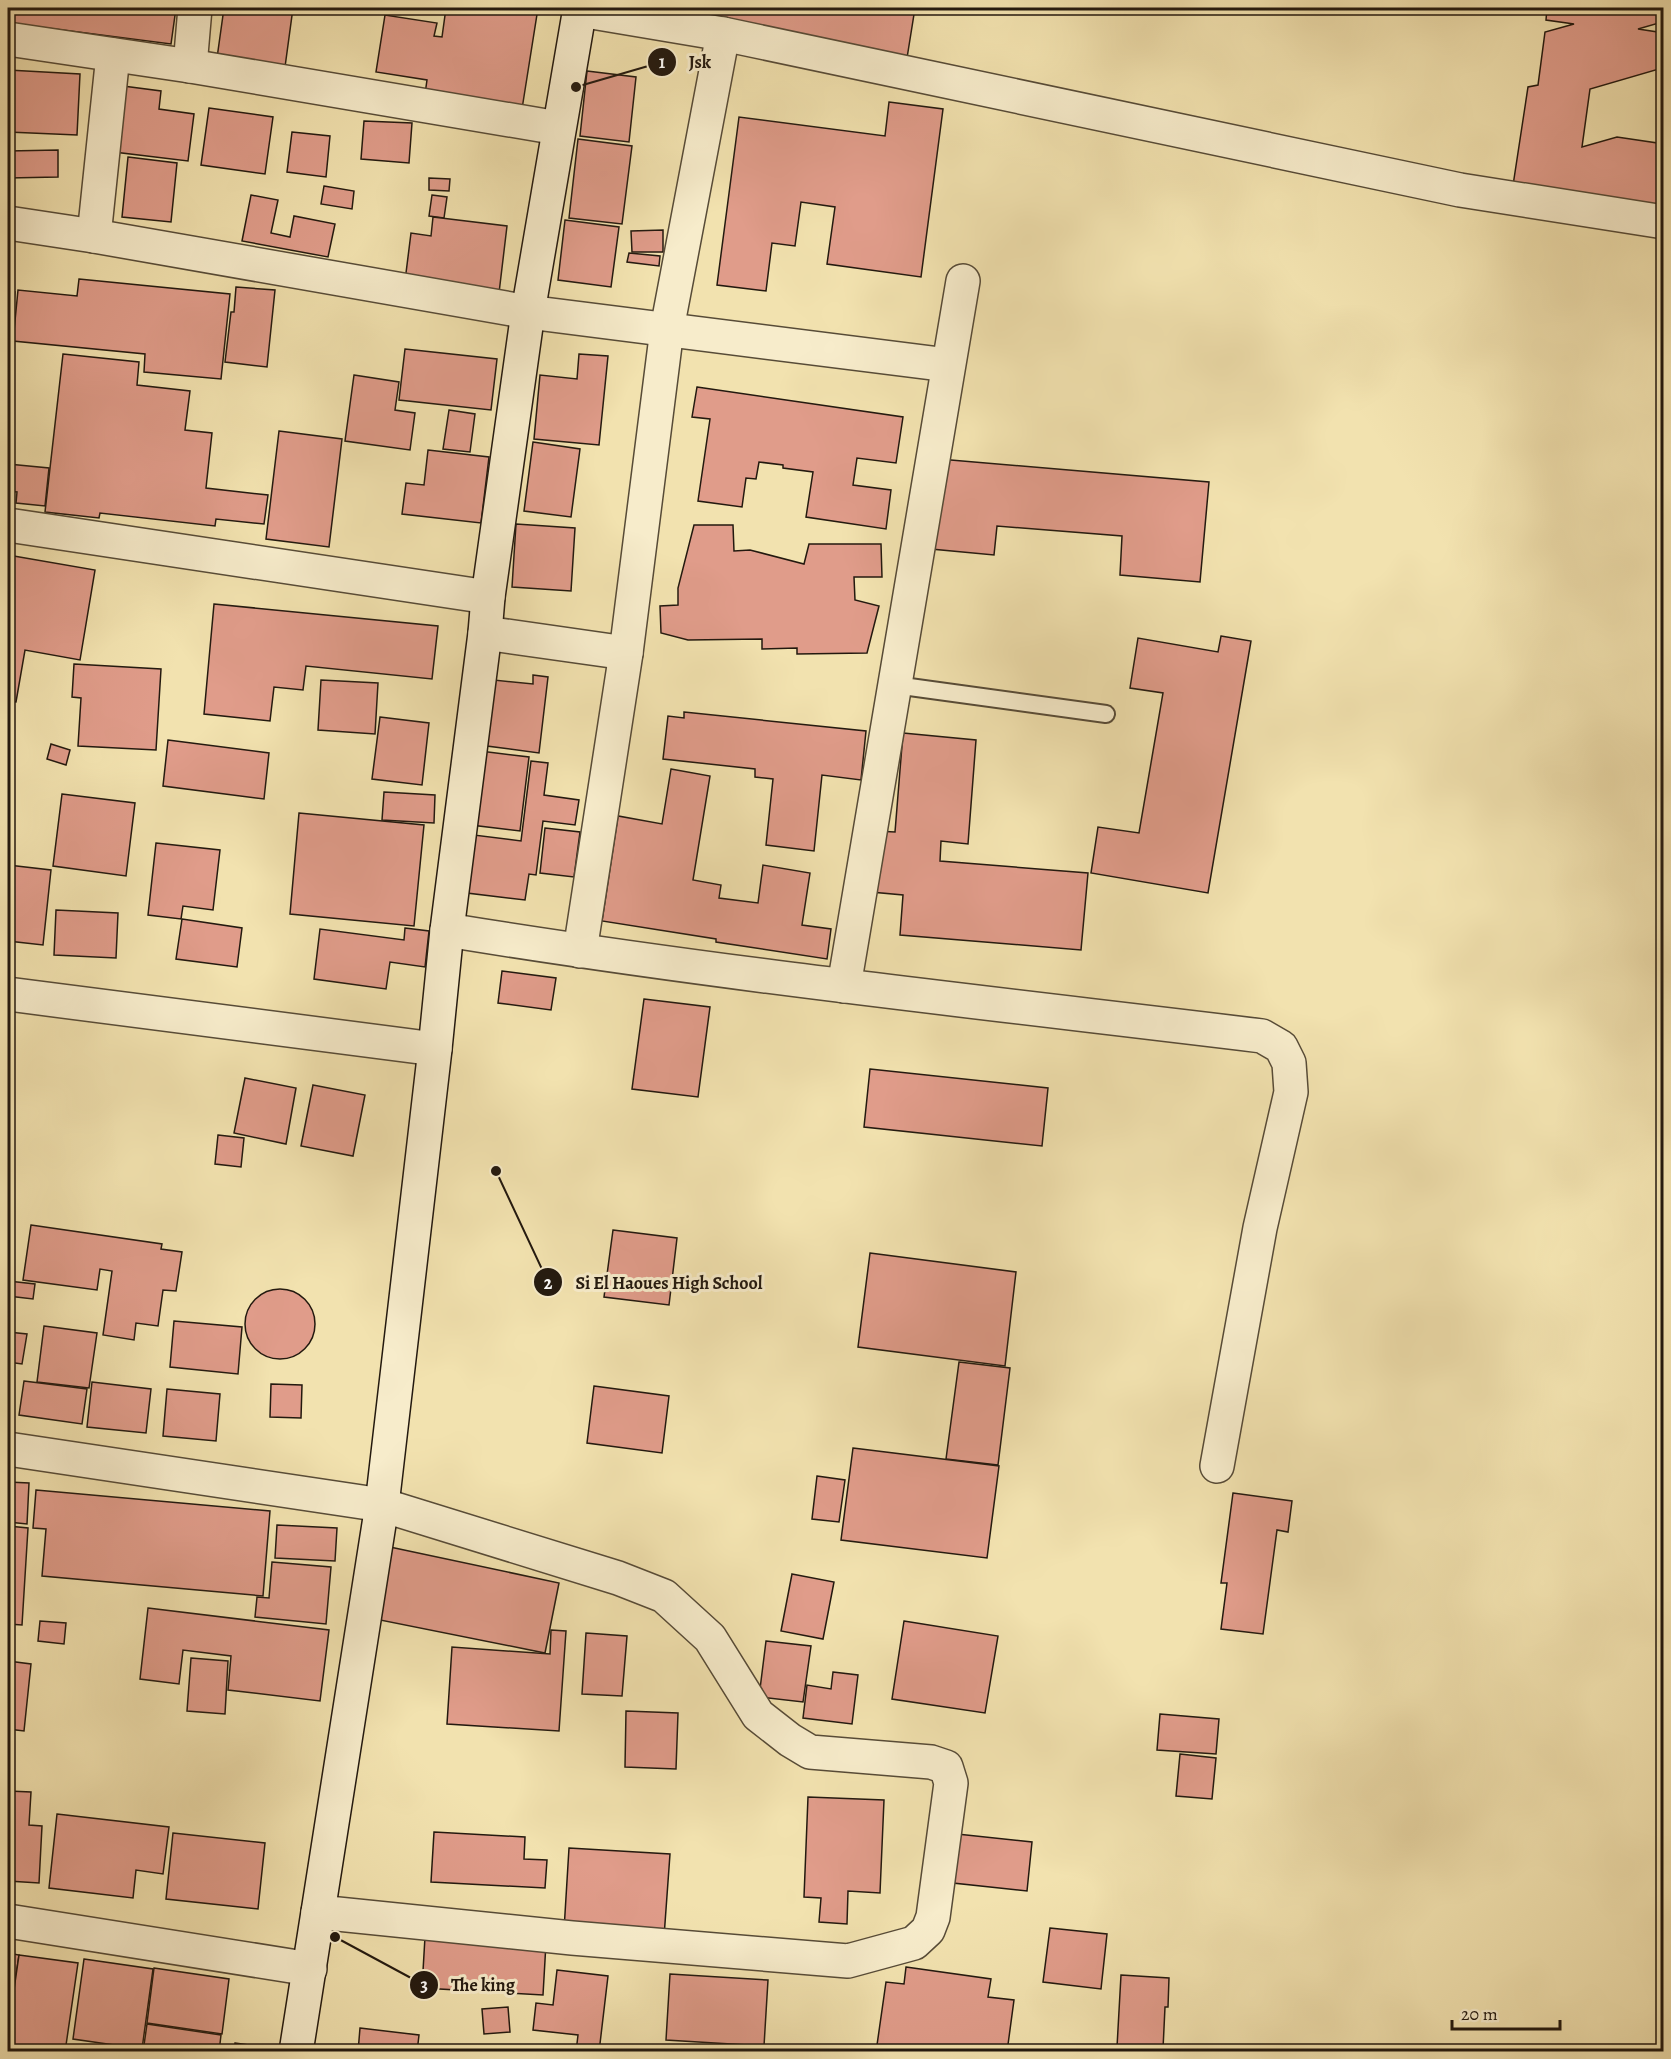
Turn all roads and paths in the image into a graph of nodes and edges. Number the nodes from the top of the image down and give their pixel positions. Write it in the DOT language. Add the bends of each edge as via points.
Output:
graph roads {
  1 [pos="195,8"];
  2 [pos="580,9"];
  3 [pos="723,34"];
  4 [pos="8,39"];
  5 [pos="113,55"];
  6 [pos="190,66"];
  7 [pos="558,128"];
  8 [pos="1664,222"];
  9 [pos="8,223"];
  10 [pos="94,236"];
  11 [pos="963,281"];
  12 [pos="528,312"];
  13 [pos="667,329"];
  14 [pos="948,365"];
  15 [pos="8,525"];
  16 [pos="488,597"];
  17 [pos="485,633"];
  18 [pos="626,653"];
  19 [pos="895,685"];
  20 [pos="1106,714"];
  21 [pos="447,930"];
  22 [pos="580,951"];
  23 [pos="844,986"];
  24 [pos="8,993"];
  25 [pos="435,1049"];
  26 [pos="8,1449"];
  27 [pos="1217,1466"];
  28 [pos="382,1505"];
  29 [pos="318,1912"];
  30 [pos="8,1921"];
  31 [pos="310,1969"];
  32 [pos="296,2052"];
  1 -- 6 [label="street"];
  2 -- 3 [label="street"];
  2 -- 7 [label="street"];
  3 -- 8 [label="street" via="1460,190"];
  3 -- 13 [label="street"];
  4 -- 5 [label="street"];
  5 -- 6 [label="street"];
  5 -- 10 [label="street"];
  6 -- 7 [label="street"];
  7 -- 12 [label="street"];
  9 -- 10 [label="street"];
  10 -- 12 [label="street"];
  11 -- 14 [label="street"];
  12 -- 13 [label="street"];
  12 -- 16 [label="street"];
  13 -- 14 [label="street"];
  13 -- 18 [label="street"];
  14 -- 19 [label="street"];
  15 -- 16 [label="street"];
  16 -- 17 [label="street"];
  17 -- 18 [label="street"];
  17 -- 21 [label="street"];
  18 -- 22 [label="street"];
  19 -- 20 [label="lane"];
  19 -- 23 [label="street"];
  21 -- 22 [label="street"];
  21 -- 25 [label="street"];
  22 -- 23 [label="street"];
  23 -- 27 [label="street" via="1262,1036 1281,1047 1289,1063 1291,1092 1260,1228"];
  24 -- 25 [label="street"];
  25 -- 28 [label="street"];
  26 -- 28 [label="street"];
  28 -- 29 [label="street"];
  28 -- 29 [label="street" via="618,1578 664,1596 710,1638 758,1715 810,1752 931,1762 946,1767 951,1783 933,1917 928,1930 914,1943 848,1961"];
  29 -- 31 [label="street"];
  30 -- 31 [label="street"];
  31 -- 32 [label="street"];
}
